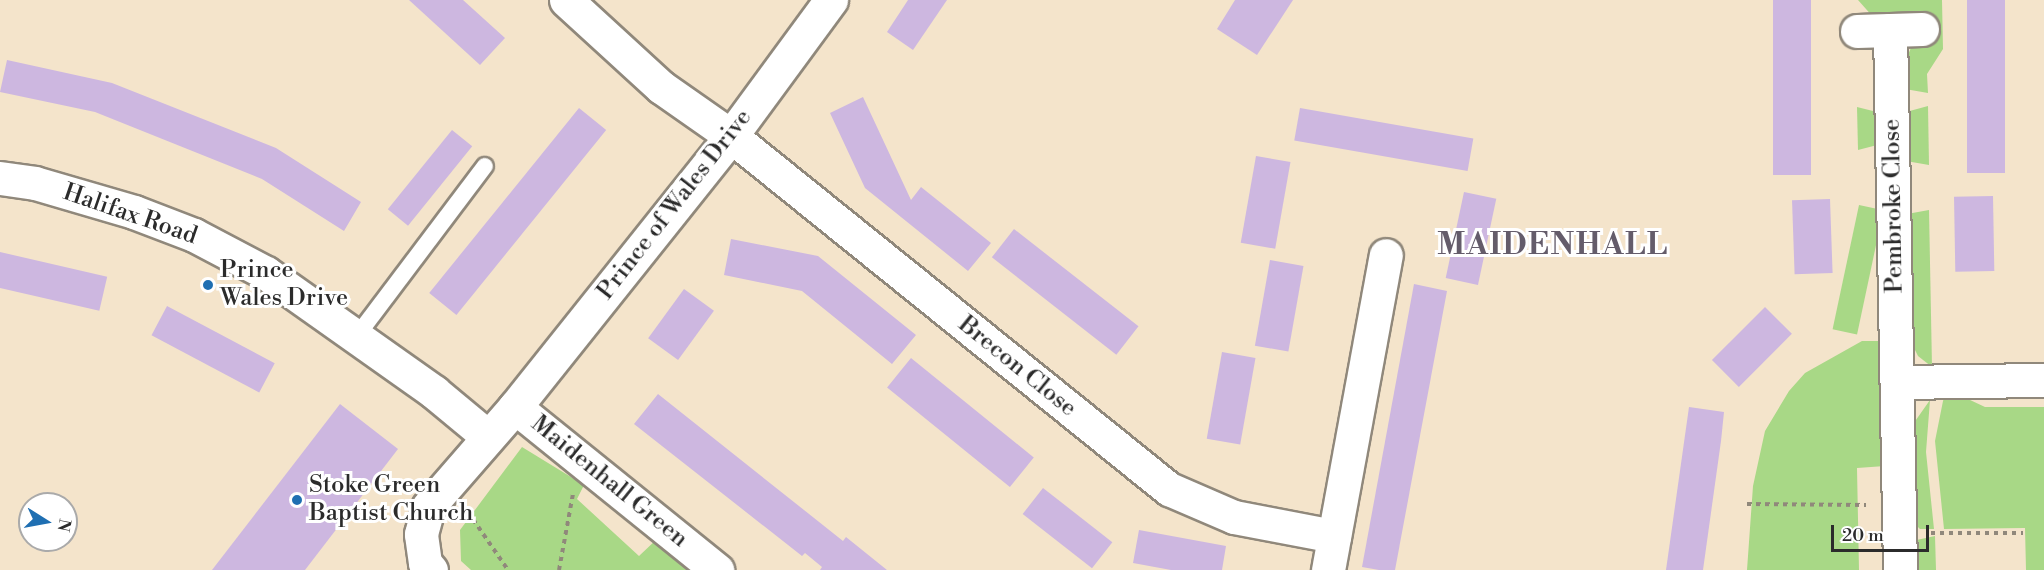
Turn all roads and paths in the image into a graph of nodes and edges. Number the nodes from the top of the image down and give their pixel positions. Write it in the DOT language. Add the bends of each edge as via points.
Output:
graph roads {
  1 [pos="566,0"];
  2 [pos="831,0"];
  3 [pos="1922,29"];
  4 [pos="1890,30"];
  5 [pos="1857,31"];
  6 [pos="731,136"];
  7 [pos="485,166"];
  8 [pos="0,178"];
  9 [pos="1386,255"];
  10 [pos="356,337"];
  11 [pos="2044,380"];
  12 [pos="1898,382"];
  13 [pos="515,407"];
  14 [pos="487,436"];
  15 [pos="579,457"];
  16 [pos="445,484"];
  17 [pos="1747,504"];
  18 [pos="1900,519"];
  19 [pos="2023,532"];
  20 [pos="1334,536"];
  21 [pos="431,570"];
  22 [pos="508,570"];
  23 [pos="559,570"];
  24 [pos="717,570"];
  25 [pos="1328,570"];
  26 [pos="1900,570"];
  1 -- 6 [label="street, Brecon Close" via="661,87"];
  2 -- 6 [label="street, Prince of Wales Drive"];
  3 -- 4 [label="street"];
  4 -- 5 [label="street"];
  4 -- 12 [label="street, Pembroke Close"];
  6 -- 13 [label="street, Prince of Wales Drive"];
  6 -- 20 [label="street, Brecon Close" via="1169,489 1234,518"];
  7 -- 10 [label="lane"];
  8 -- 10 [label="street, Halifax Road" via="35,183 194,235 266,273"];
  9 -- 20 [label="street"];
  10 -- 14 [label="street, Halifax Road" via="434,392"];
  11 -- 12 [label="street"];
  12 -- 18 [label="street, Pembroke Close"];
  13 -- 14 [label="street, Maidenhall Green"];
  13 -- 15 [label="street, Maidenhall Green"];
  14 -- 16 [label="street, Maidenhall Green"];
  15 -- 23 [label="path"];
  15 -- 24 [label="street, Maidenhall Green"];
  16 -- 21 [label="street, Maidenhall Green" via="428,507 421,534 425,563"];
  16 -- 22 [label="path" via="452,487"];
  17 -- 18 [label="path"];
  18 -- 19 [label="path" via="1987,535"];
  18 -- 26 [label="street, Pembroke Close"];
  20 -- 25 [label="street"];
}
